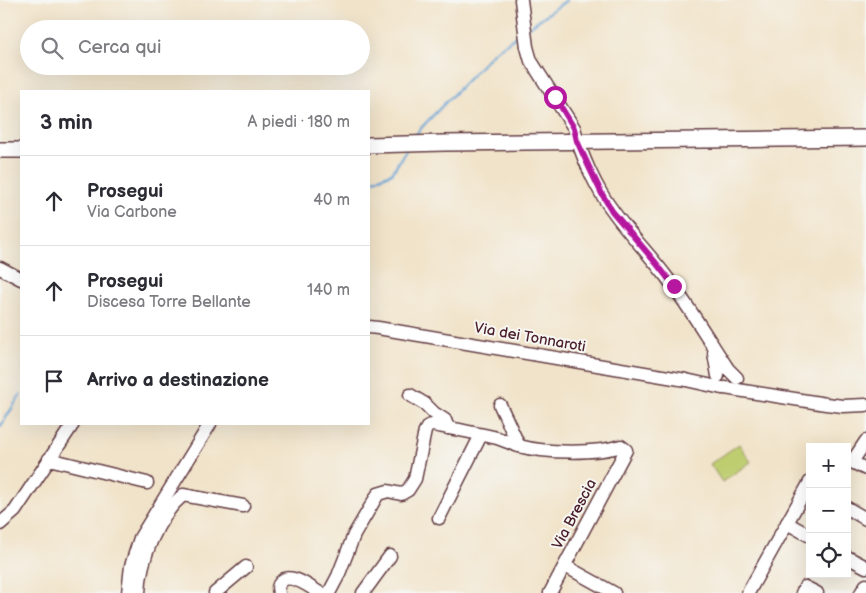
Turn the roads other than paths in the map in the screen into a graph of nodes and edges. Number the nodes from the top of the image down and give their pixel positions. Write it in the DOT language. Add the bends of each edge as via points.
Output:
graph roads {
  1 [pos="521,0"];
  2 [pos="866,138"];
  3 [pos="577,141"];
  4 [pos="370,145"];
  5 [pos="0,150"];
  6 [pos="20,150"];
  7 [pos="0,268"];
  8 [pos="20,278"];
  9 [pos="370,327"];
  10 [pos="726,378"];
  11 [pos="410,395"];
  12 [pos="500,405"];
  13 [pos="866,405"];
  14 [pos="72,425"];
  15 [pos="209,425"];
  16 [pos="448,428"];
  17 [pos="481,435"];
  18 [pos="866,441"];
  19 [pos="519,446"];
  20 [pos="49,459"];
  21 [pos="851,460"];
  22 [pos="851,462"];
  23 [pos="866,469"];
  24 [pos="147,483"];
  25 [pos="807,488"];
  26 [pos="243,506"];
  27 [pos="851,510"];
  28 [pos="439,518"];
  29 [pos="866,519"];
  30 [pos="787,523"];
  31 [pos="0,524"];
  32 [pos="806,534"];
  33 [pos="390,556"];
  34 [pos="851,559"];
  35 [pos="564,566"];
  36 [pos="246,567"];
  37 [pos="866,567"];
  38 [pos="866,586"];
  39 [pos="128,593"];
  40 [pos="139,593"];
  41 [pos="215,593"];
  42 [pos="279,593"];
  43 [pos="320,593"];
  44 [pos="329,593"];
  45 [pos="363,593"];
  46 [pos="550,593"];
  47 [pos="614,593"];
  48 [pos="748,593"];
  49 [pos="802,593"];
  50 [pos="817,593"];
  51 [pos="862,593"];
  1 -- 3 [label="street" via="531,61 574,128"];
  2 -- 3 [label="main road"];
  3 -- 4 [label="main road"];
  3 -- 10 [label="street" via="612,211 674,286 712,346"];
  5 -- 6 [label="main road"];
  7 -- 8 [label="street"];
  9 -- 10 [label="street, Via dei Tonnaroti" via="686,380"];
  10 -- 13 [label="street" via="784,398 843,406"];
  11 -- 16 [label="street" via="445,420"];
  12 -- 19 [label="street"];
  14 -- 20 [label="street"];
  15 -- 39 [label="street" via="140,538 130,566"];
  16 -- 17 [label="street"];
  16 -- 44 [label="street" via="428,426 415,479 408,490 401,494 388,491 378,494 354,535"];
  17 -- 19 [label="street"];
  17 -- 28 [label="street"];
  18 -- 21 [label="street"];
  19 -- 35 [label="street, Via Brescia" via="540,450 592,451 621,446 626,450"];
  20 -- 24 [label="street"];
  20 -- 31 [label="street" via="15,511"];
  22 -- 23 [label="street"];
  25 -- 30 [label="street"];
  26 -- 40 [label="street" via="183,495 174,502 144,557"];
  27 -- 29 [label="street"];
  30 -- 32 [label="street"];
  30 -- 48 [label="street"];
  33 -- 45 [label="street"];
  34 -- 37 [label="street"];
  35 -- 46 [label="street, Via Brescia"];
  35 -- 47 [label="street"];
  36 -- 41 [label="street"];
  38 -- 51 [label="street"];
  42 -- 43 [label="street" via="278,585 288,578 294,578"];
  49 -- 50 [label="street" via="805,587"];
}
